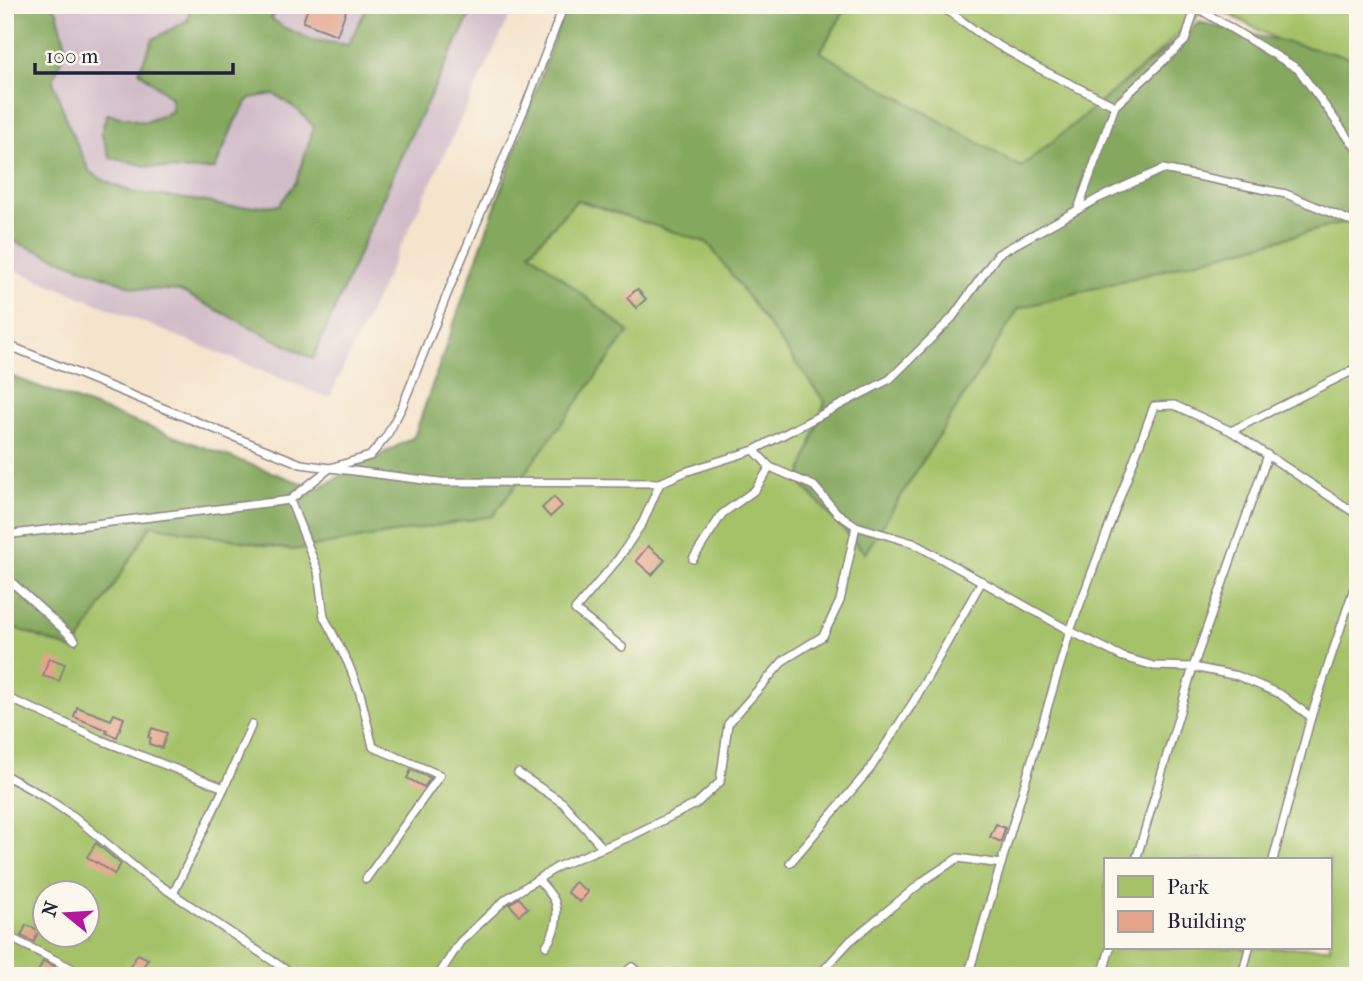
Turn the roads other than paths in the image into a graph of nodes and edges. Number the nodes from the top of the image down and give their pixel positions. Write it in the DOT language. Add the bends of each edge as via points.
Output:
graph roads {
  1 [pos="564,5"];
  2 [pos="940,5"];
  3 [pos="1196,6"];
  4 [pos="1115,106"];
  5 [pos="1358,151"];
  6 [pos="1078,210"];
  7 [pos="1358,224"];
  8 [pos="5,344"];
  9 [pos="1358,365"];
  10 [pos="1231,431"];
  11 [pos="754,450"];
  12 [pos="1268,455"];
  13 [pos="770,467"];
  14 [pos="330,468"];
  15 [pos="660,483"];
  16 [pos="290,500"];
  17 [pos="1358,514"];
  18 [pos="856,526"];
  19 [pos="5,536"];
  20 [pos="692,559"];
  21 [pos="5,576"];
  22 [pos="1358,576"];
  23 [pos="982,581"];
  24 [pos="1070,631"];
  25 [pos="75,640"];
  26 [pos="622,647"];
  27 [pos="1193,667"];
  28 [pos="5,697"];
  29 [pos="1311,717"];
  30 [pos="252,724"];
  31 [pos="518,773"];
  32 [pos="5,775"];
  33 [pos="224,788"];
  34 [pos="603,848"];
  35 [pos="1137,858"];
  36 [pos="1274,858"];
  37 [pos="790,863"];
  38 [pos="1001,864"];
  39 [pos="366,879"];
  40 [pos="538,879"];
  41 [pos="173,894"];
  42 [pos="5,935"];
  43 [pos="546,946"];
  44 [pos="1109,950"];
  45 [pos="1248,950"];
  46 [pos="288,974"];
  47 [pos="86,976"];
  48 [pos="302,976"];
  49 [pos="438,976"];
  50 [pos="621,976"];
  51 [pos="642,976"];
  52 [pos="818,976"];
  53 [pos="968,976"];
  54 [pos="1102,976"];
  55 [pos="1242,976"];
  1 -- 14 [label="lane" via="402,407 386,438 370,456"];
  2 -- 4 [label="lane" via="1038,68"];
  3 -- 4 [label="lane" via="1185,41"];
  3 -- 5 [label="lane" via="1298,69"];
  4 -- 6 [label="lane"];
  6 -- 7 [label="lane" via="1163,169 1286,194"];
  6 -- 11 [label="lane" via="998,254 952,318 890,379"];
  8 -- 14 [label="lane" via="301,464"];
  9 -- 10 [label="lane"];
  10 -- 12 [label="lane"];
  10 -- 24 [label="lane" via="1174,405 1154,406"];
  11 -- 13 [label="lane"];
  11 -- 15 [label="lane"];
  12 -- 17 [label="lane"];
  12 -- 27 [label="lane"];
  13 -- 18 [label="lane" via="814,486 837,513"];
  13 -- 20 [label="lane" via="755,490 722,514"];
  14 -- 15 [label="lane" via="440,482"];
  14 -- 16 [label="lane"];
  15 -- 26 [label="lane" via="620,558 575,610"];
  16 -- 19 [label="lane"];
  16 -- 39 [label="lane" via="318,570 324,617 360,693 373,747 440,775"];
  18 -- 23 [label="lane" via="913,543"];
  18 -- 34 [label="lane" via="840,601 823,636 784,660 728,724 720,782 696,804"];
  21 -- 25 [label="lane"];
  22 -- 29 [label="lane"];
  23 -- 24 [label="lane"];
  23 -- 37 [label="lane" via="915,701 870,769"];
  24 -- 27 [label="lane" via="1154,666"];
  24 -- 38 [label="lane"];
  27 -- 29 [label="lane" via="1238,676 1280,694"];
  27 -- 35 [label="lane"];
  28 -- 33 [label="lane"];
  29 -- 36 [label="lane"];
  30 -- 33 [label="lane"];
  31 -- 34 [label="lane" via="563,803"];
  32 -- 41 [label="lane" via="76,818"];
  33 -- 41 [label="lane"];
  34 -- 40 [label="lane"];
  38 -- 52 [label="lane" via="958,859 850,941"];
  38 -- 53 [label="lane"];
  40 -- 43 [label="lane" via="555,902 557,920"];
  40 -- 49 [label="lane" via="506,899 460,942"];
  41 -- 46 [label="lane"];
  42 -- 47 [label="lane"];
  44 -- 54 [label="lane"];
  45 -- 55 [label="lane"];
  46 -- 48 [label="lane"];
  50 -- 51 [label="lane" via="632,967"];
}
